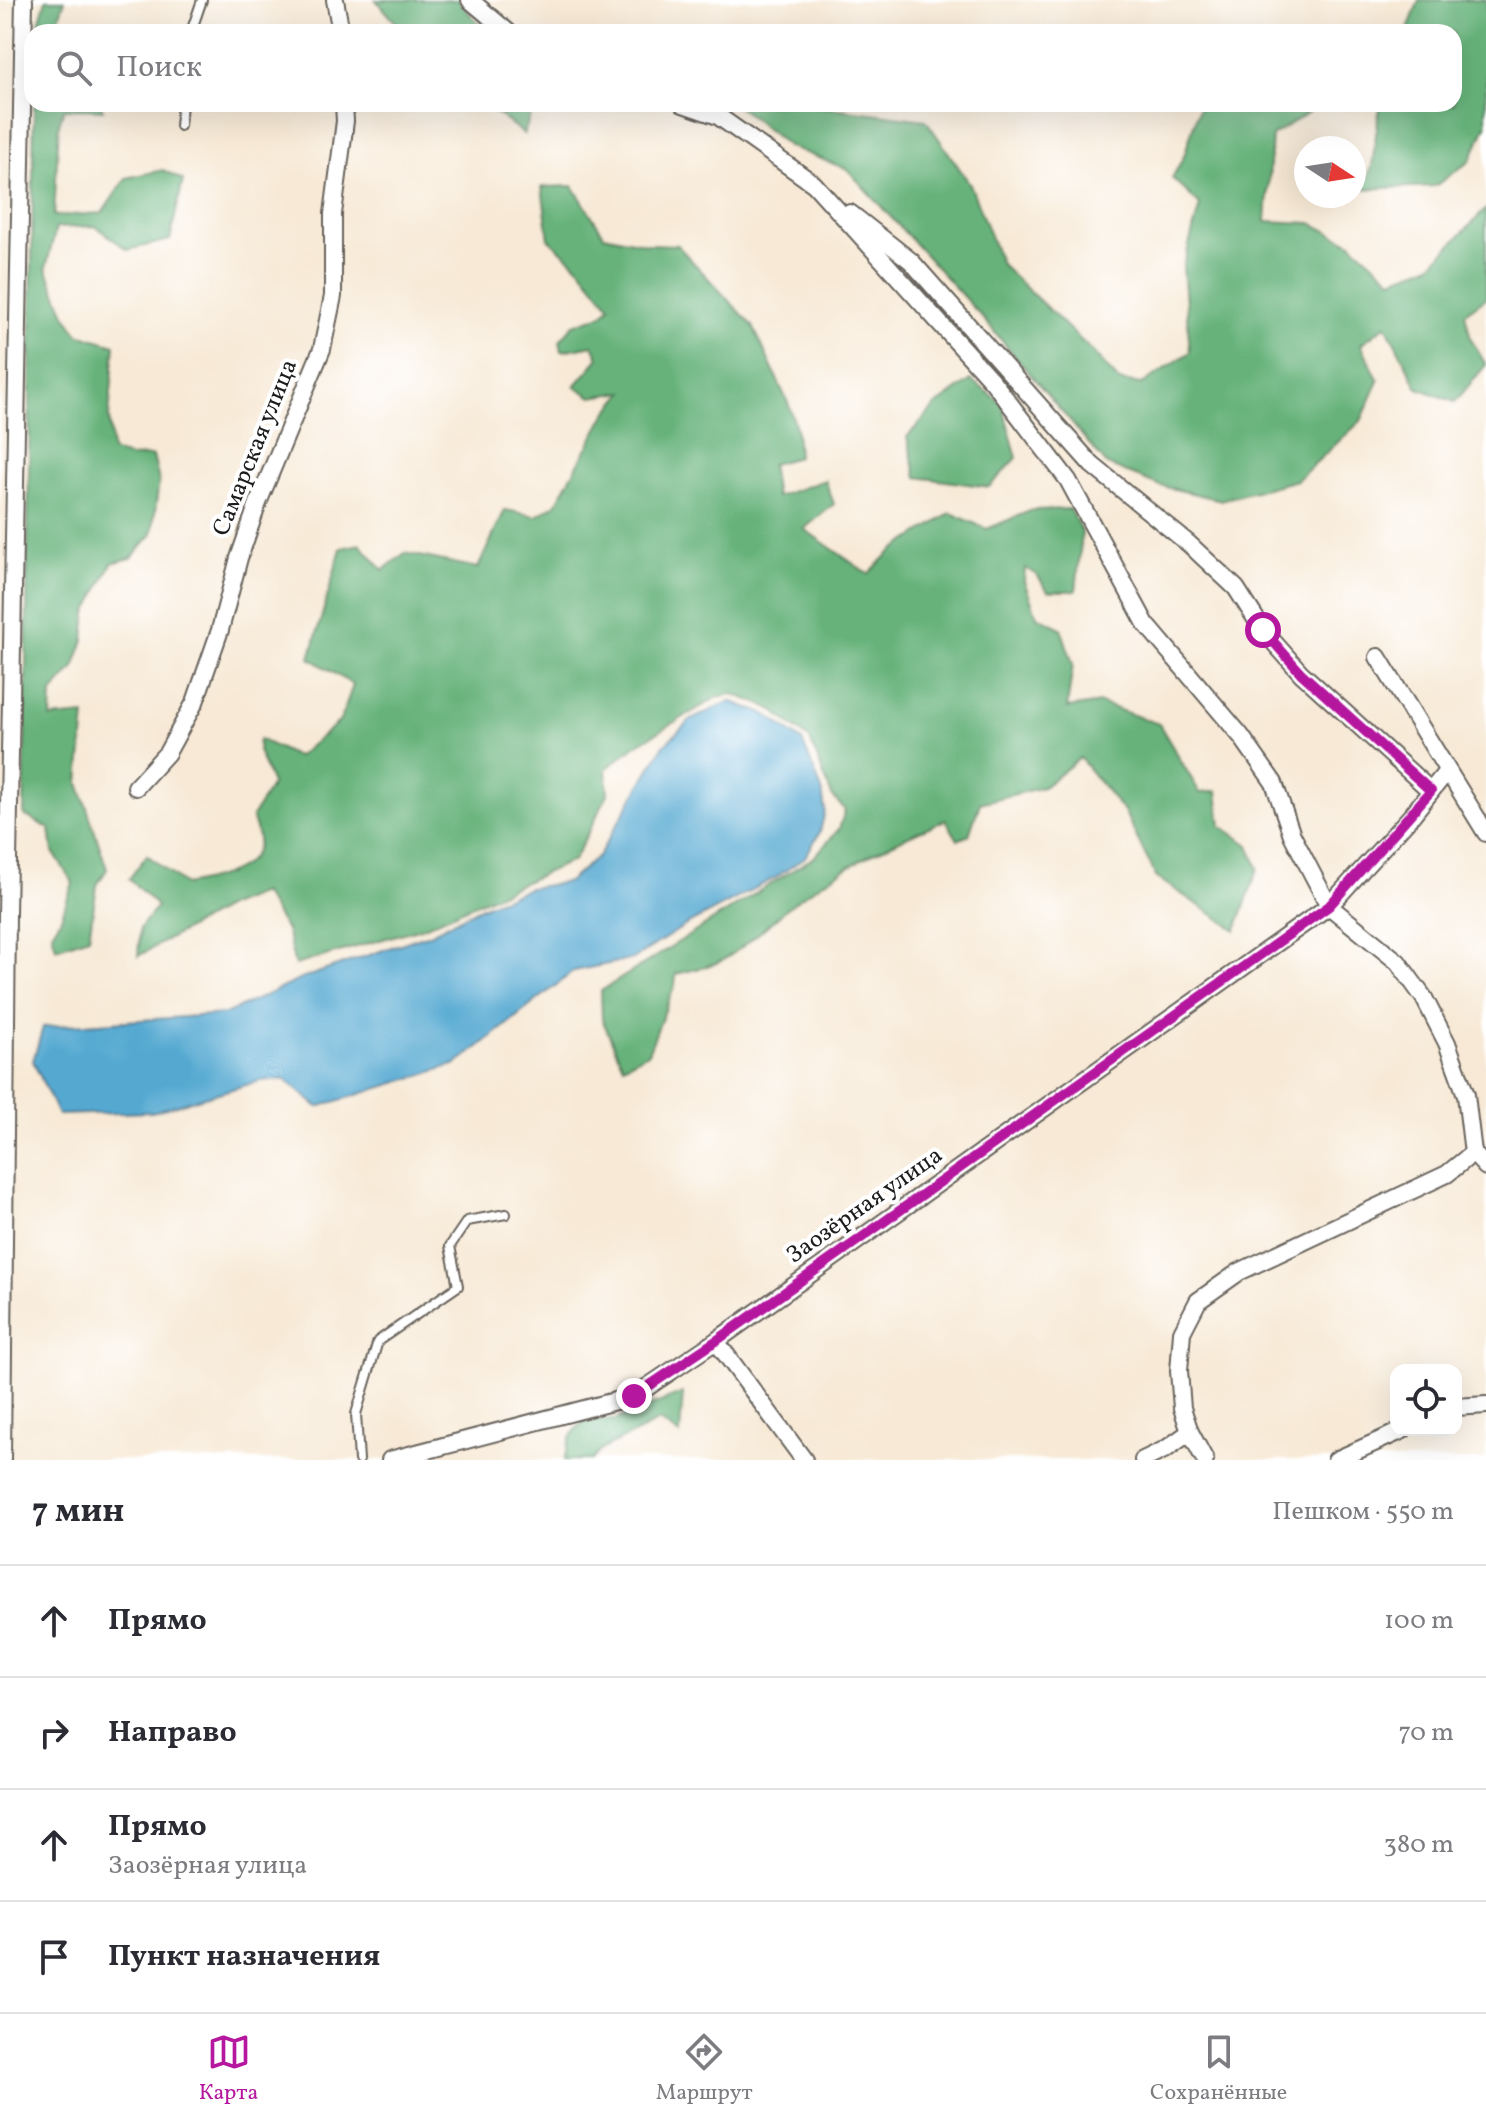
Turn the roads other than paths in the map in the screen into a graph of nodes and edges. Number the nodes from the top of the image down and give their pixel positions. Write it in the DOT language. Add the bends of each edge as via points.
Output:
graph roads {
  1 [pos="24,0"];
  2 [pos="202,0"];
  3 [pos="335,0"];
  4 [pos="470,0"];
  5 [pos="194,24"];
  6 [pos="340,24"];
  7 [pos="498,24"];
  8 [pos="181,112"];
  9 [pos="344,112"];
  10 [pos="706,112"];
  11 [pos="180,126"];
  12 [pos="814,184"];
  13 [pos="1378,657"];
  14 [pos="1447,771"];
  15 [pos="136,787"];
  16 [pos="1431,791"];
  17 [pos="1486,833"];
  18 [pos="1329,906"];
  19 [pos="1473,1153"];
  20 [pos="1486,1167"];
  21 [pos="506,1214"];
  22 [pos="716,1341"];
  23 [pos="1486,1405"];
  24 [pos="1462,1407"];
  25 [pos="1190,1432"];
  26 [pos="1390,1436"];
  27 [pos="2,1460"];
  28 [pos="359,1460"];
  29 [pos="390,1460"];
  30 [pos="804,1460"];
  31 [pos="1143,1460"];
  32 [pos="1205,1460"];
  33 [pos="1336,1460"];
  1 -- 27 [label="street"];
  2 -- 5 [label="lane"];
  3 -- 6 [label="street"];
  4 -- 7 [label="street"];
  8 -- 11 [label="lane"];
  9 -- 15 [label="street, Самарская улица" via="333,214 333,296 322,349 253,517 195,702 167,753"];
  10 -- 12 [label="street"];
  12 -- 16 [label="street" via="911,261 1092,465 1236,588 1263,630 1301,673"];
  12 -- 18 [label="street" via="993,382 1068,480 1146,624 1274,783 1292,835"];
  13 -- 14 [label="street"];
  14 -- 16 [label="street, Заозёрная улица"];
  14 -- 17 [label="street"];
  16 -- 18 [label="street, Заозёрная улица"];
  18 -- 19 [label="street" via="1398,962 1424,998 1466,1095"];
  18 -- 22 [label="street, Заозёрная улица"];
  19 -- 20 [label="street"];
  19 -- 25 [label="street" via="1447,1174 1239,1272 1198,1301 1182,1332 1179,1371"];
  21 -- 28 [label="lane" via="467,1221 450,1246 458,1286 378,1341 356,1414"];
  22 -- 29 [label="street, Заозёрная улица" via="634,1396"];
  22 -- 30 [label="street"];
  23 -- 24 [label="street"];
  25 -- 31 [label="street"];
  25 -- 32 [label="street"];
  26 -- 33 [label="street"];
}
